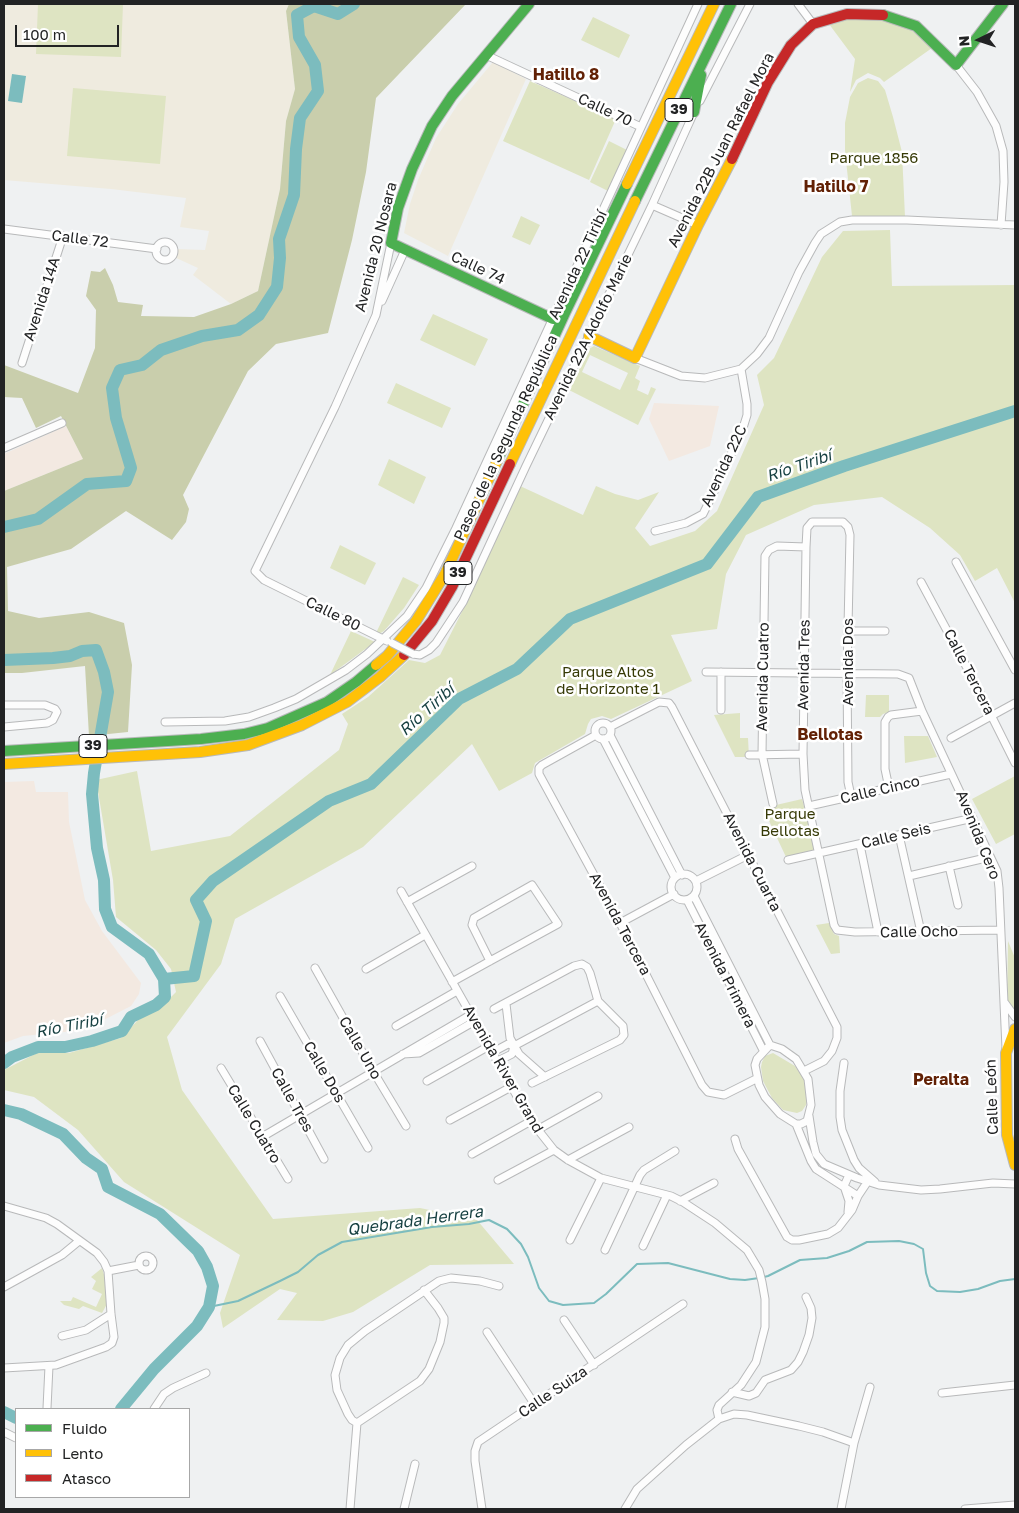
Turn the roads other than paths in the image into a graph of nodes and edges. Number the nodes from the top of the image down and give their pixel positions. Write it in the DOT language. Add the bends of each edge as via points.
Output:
graph roads {
  1 [pos="529,4"];
  2 [pos="698,4"];
  3 [pos="714,4"];
  4 [pos="731,4"];
  5 [pos="750,4"];
  6 [pos="798,4"];
  7 [pos="1002,4"];
  8 [pos="813,24"];
  9 [pos="486,55"];
  10 [pos="705,56"];
  11 [pos="956,64"];
  12 [pos="694,112"];
  13 [pos="642,127"];
  14 [pos="652,205"];
  15 [pos="698,225"];
  16 [pos="1000,225"];
  17 [pos="1015,225"];
  18 [pos="4,229"];
  19 [pos="63,236"];
  20 [pos="391,243"];
  21 [pos="157,248"];
  22 [pos="405,250"];
  23 [pos="565,313"];
  24 [pos="376,315"];
  25 [pos="553,319"];
  26 [pos="588,336"];
  27 [pos="635,358"];
  28 [pos="22,362"];
  29 [pos="741,369"];
  30 [pos="62,423"];
  31 [pos="4,448"];
  32 [pos="656,531"];
  33 [pos="806,547"];
  34 [pos="956,562"];
  35 [pos="255,572"];
  36 [pos="921,582"];
  37 [pos="847,631"];
  38 [pos="885,631"];
  39 [pos="384,639"];
  40 [pos="413,654"];
  41 [pos="1015,670"];
  42 [pos="706,672"];
  43 [pos="722,672"];
  44 [pos="763,672"];
  45 [pos="804,672"];
  46 [pos="847,673"];
  47 [pos="1015,703"];
  48 [pos="4,705"];
  49 [pos="721,710"];
  50 [pos="922,712"];
  51 [pos="992,716"];
  52 [pos="165,722"];
  53 [pos="4,727"];
  54 [pos="605,734"];
  55 [pos="951,738"];
  56 [pos="4,751"];
  57 [pos="762,754"];
  58 [pos="803,754"];
  59 [pos="749,755"];
  60 [pos="1015,762"];
  61 [pos="4,764"];
  62 [pos="951,774"];
  63 [pos="889,788"];
  64 [pos="851,796"];
  65 [pos="773,804"];
  66 [pos="809,806"];
  67 [pos="973,818"];
  68 [pos="899,835"];
  69 [pos="860,845"];
  70 [pos="819,854"];
  71 [pos="748,855"];
  72 [pos="990,856"];
  73 [pos="788,860"];
  74 [pos="472,866"];
  75 [pos="949,866"];
  76 [pos="678,876"];
  77 [pos="909,876"];
  78 [pos="696,881"];
  79 [pos="401,891"];
  80 [pos="674,894"];
  81 [pos="691,898"];
  82 [pos="407,902"];
  83 [pos="958,905"];
  84 [pos="620,923"];
  85 [pos="837,930"];
  86 [pos="1000,930"];
  87 [pos="878,932"];
  88 [pos="921,932"];
  89 [pos="425,935"];
  90 [pos="490,961"];
  91 [pos="315,968"];
  92 [pos="366,969"];
  93 [pos="452,982"];
  94 [pos="457,990"];
  95 [pos="280,996"];
  96 [pos="598,1001"];
  97 [pos="1005,1003"];
  98 [pos="506,1004"];
  99 [pos="494,1009"];
  100 [pos="472,1014"];
  101 [pos="1015,1017"];
  102 [pos="475,1022"];
  103 [pos="396,1026"];
  104 [pos="1015,1029"];
  105 [pos="260,1041"];
  106 [pos="770,1045"];
  107 [pos="514,1046"];
  108 [pos="491,1049"];
  109 [pos="763,1050"];
  110 [pos="1006,1053"];
  111 [pos="400,1055"];
  112 [pos="498,1061"];
  113 [pos="844,1063"];
  114 [pos="221,1068"];
  115 [pos="373,1071"];
  116 [pos="804,1071"];
  117 [pos="546,1077"];
  118 [pos="756,1079"];
  119 [pos="427,1081"];
  120 [pos="532,1083"];
  121 [pos="511,1087"];
  122 [pos="336,1093"];
  123 [pos="598,1096"];
  124 [pos="300,1114"];
  125 [pos="809,1116"];
  126 [pos="1011,1116"];
  127 [pos="450,1120"];
  128 [pos="531,1121"];
  129 [pos="796,1124"];
  130 [pos="406,1126"];
  131 [pos="629,1128"];
  132 [pos="537,1130"];
  133 [pos="262,1137"];
  134 [pos="735,1139"];
  135 [pos="368,1148"];
  136 [pos="554,1150"];
  137 [pos="676,1151"];
  138 [pos="472,1154"];
  139 [pos="324,1159"];
  140 [pos="568,1160"];
  141 [pos="1015,1165"];
  142 [pos="849,1175"];
  143 [pos="601,1178"];
  144 [pos="288,1179"];
  145 [pos="498,1180"];
  146 [pos="868,1181"];
  147 [pos="714,1183"];
  148 [pos="1015,1184"];
  149 [pos="879,1185"];
  150 [pos="844,1186"];
  151 [pos="635,1187"];
  152 [pos="667,1195"];
  153 [pos="858,1196"];
  154 [pos="680,1201"];
  155 [pos="4,1206"];
  156 [pos="846,1219"];
  157 [pos="570,1240"];
  158 [pos="79,1241"];
  159 [pos="643,1246"];
  160 [pos="606,1250"];
  161 [pos="139,1265"];
  162 [pos="108,1271"];
  163 [pos="499,1286"];
  164 [pos="4,1287"];
  165 [pos="424,1290"];
  166 [pos="806,1297"];
  167 [pos="683,1304"];
  168 [pos="111,1314"];
  169 [pos="564,1320"];
  170 [pos="487,1332"];
  171 [pos="62,1336"];
  172 [pos="594,1365"];
  173 [pos="49,1366"];
  174 [pos="4,1368"];
  175 [pos="206,1373"];
  176 [pos="1015,1385"];
  177 [pos="870,1387"];
  178 [pos="732,1392"];
  179 [pos="942,1393"];
  180 [pos="535,1405"];
  181 [pos="47,1408"];
  182 [pos="155,1408"];
  183 [pos="719,1419"];
  184 [pos="358,1423"];
  185 [pos="854,1443"];
  186 [pos="415,1464"];
  187 [pos="1015,1505"];
  188 [pos="350,1509"];
  189 [pos="404,1509"];
  190 [pos="482,1509"];
  191 [pos="625,1509"];
  192 [pos="841,1509"];
  193 [pos="965,1509"];
  1 -- 9 [label="main road, Avenida 20 Nosara"];
  2 -- 13 [label="street, Avenida 22 Tiribí"];
  3 -- 23 [label="main road, Paseo de la Segunda República / 39"];
  4 -- 10 [label="main road, Paseo de la Segunda República / 39"];
  5 -- 12 [label="street, Avenida 22A Adolfo Marie"];
  6 -- 8 [label="street"];
  7 -- 11 [label="main road"];
  8 -- 11 [label="main road, Avenida 22B Juan Rafael Mora" via="847,14 880,14 899,19 916,26"];
  8 -- 15 [label="main road, Avenida 22B Juan Rafael Mora" via="791,45 768,82"];
  9 -- 13 [label="street, Calle 70"];
  9 -- 20 [label="main road, Avenida 20 Nosara" via="432,126 398,208"];
  10 -- 12 [label="main road"];
  10 -- 61 [label="main road, Paseo de la Segunda República / 39" via="452,587 432,621 410,648 347,702 288,731 248,745"];
  11 -- 16 [label="street" via="996,126 1003,151"];
  12 -- 14 [label="street, Avenida 22A Adolfo Marie"];
  13 -- 25 [label="street, Avenida 22 Tiribí"];
  14 -- 15 [label="street"];
  14 -- 26 [label="street, Avenida 22A Adolfo Marie"];
  15 -- 27 [label="main road, Avenida 22B Juan Rafael Mora"];
  16 -- 17 [label="street"];
  16 -- 29 [label="street" via="852,220 831,227 815,242 769,338"];
  18 -- 19 [label="street, Calle 72"];
  19 -- 21 [label="street, Calle 72"];
  19 -- 28 [label="street, Avenida 14A"];
  20 -- 22 [label="main road, Calle 74"];
  20 -- 24 [label="street, Avenida 20 Nosara"];
  22 -- 24 [label="street"];
  22 -- 25 [label="main road, Calle 74"];
  23 -- 25 [label="main road" via="558,320"];
  23 -- 56 [label="main road, Paseo de la Segunda República / 39" via="432,597 387,656 356,682 327,702 268,728 244,734"];
  24 -- 35 [label="street, Avenida 20 Nosara"];
  25 -- 39 [label="street, Avenida 22 Tiribí" via="426,588 407,616"];
  26 -- 27 [label="main road"];
  26 -- 40 [label="street, Avenida 22A Adolfo Marie" via="464,602 436,643 420,655"];
  27 -- 29 [label="street" via="681,376 705,378"];
  29 -- 32 [label="street, Avenida 22C" via="747,415 703,514"];
  30 -- 31 [label="street"];
  33 -- 37 [label="street, Avenida Dos" via="807,528 812,522 843,522 848,527"];
  33 -- 44 [label="street, Avenida Cuatro" via="777,546 765,556"];
  33 -- 45 [label="street, Avenida Tres"];
  34 -- 41 [label="street"];
  35 -- 39 [label="street, Calle 80" via="264,580"];
  36 -- 51 [label="street, Calle Tercera"];
  37 -- 38 [label="street"];
  37 -- 46 [label="street, Avenida Dos"];
  39 -- 40 [label="street, Calle 80, bridge"];
  39 -- 52 [label="street, Avenida 22 Tiribí" via="367,654 296,699 248,717 224,721"];
  42 -- 43 [label="street"];
  43 -- 44 [label="street"];
  43 -- 49 [label="street"];
  44 -- 45 [label="street"];
  44 -- 57 [label="street, Avenida Cuatro"];
  45 -- 46 [label="street"];
  45 -- 58 [label="street, Avenida Tres"];
  46 -- 50 [label="street, Avenida Cero" via="898,674 909,678"];
  46 -- 64 [label="street, Avenida Dos" via="848,782"];
  47 -- 51 [label="street"];
  48 -- 53 [label="street" via="45,705 55,709 56,717 47,724"];
  50 -- 62 [label="street, Avenida Cero"];
  50 -- 63 [label="street" via="891,715 885,722 885,769"];
  51 -- 55 [label="street"];
  51 -- 60 [label="street, Calle Tercera"];
  54 -- 71 [label="street, Avenida Cuarta" via="659,702 669,703"];
  54 -- 76 [label="street"];
  54 -- 84 [label="street, Avenida Tercera" via="542,764 539,774"];
  57 -- 58 [label="street"];
  57 -- 59 [label="street"];
  57 -- 65 [label="street, Avenida Cuatro"];
  58 -- 66 [label="street, Avenida Tres"];
  62 -- 63 [label="street, Calle Cinco"];
  62 -- 67 [label="street, Avenida Cero"];
  63 -- 64 [label="street, Calle Cinco"];
  64 -- 66 [label="street, Calle Cinco"];
  66 -- 70 [label="street, Avenida Tres"];
  67 -- 68 [label="street, Calle Seis"];
  67 -- 72 [label="street, Avenida Cero"];
  68 -- 69 [label="street, Calle Seis"];
  68 -- 77 [label="street"];
  69 -- 70 [label="street, Calle Seis"];
  69 -- 87 [label="street"];
  70 -- 73 [label="street, Calle Seis"];
  70 -- 85 [label="street, Avenida Tres"];
  71 -- 78 [label="street"];
  71 -- 116 [label="street, Avenida Cuarta" via="837,1026 837,1038 824,1061"];
  72 -- 75 [label="street"];
  72 -- 86 [label="street, Avenida Cero" via="999,888"];
  74 -- 82 [label="street"];
  75 -- 77 [label="street"];
  75 -- 83 [label="street"];
  76 -- 78 [label="street" via="692,877"];
  76 -- 80 [label="street" via="672,883"];
  77 -- 88 [label="street"];
  78 -- 81 [label="street" via="697,891"];
  79 -- 82 [label="street, Avenida River Grand"];
  80 -- 81 [label="street" via="682,900"];
  80 -- 84 [label="street"];
  81 -- 106 [label="street, Avenida Primera"];
  81 -- 109 [label="street, Avenida Primera"];
  82 -- 89 [label="street, Avenida River Grand"];
  84 -- 118 [label="street, Avenida Tercera" via="708,1092 724,1094"];
  85 -- 87 [label="street, Calle Ocho"];
  86 -- 88 [label="street, Calle Ocho"];
  86 -- 97 [label="street, Avenida Cero"];
  87 -- 88 [label="street, Calle Ocho"];
  89 -- 92 [label="street"];
  89 -- 93 [label="street, Avenida River Grand"];
  90 -- 90 [label="street" via="558,924 532,885 474,918 472,925"];
  90 -- 93 [label="street"];
  91 -- 115 [label="street, Calle Uno"];
  93 -- 94 [label="street, Avenida River Grand"];
  94 -- 100 [label="street, Avenida River Grand"];
  94 -- 103 [label="street"];
  95 -- 122 [label="street, Calle Dos"];
  96 -- 98 [label="street" via="590,973 582,964"];
  96 -- 107 [label="street"];
  96 -- 117 [label="street" via="621,1022 624,1035 620,1040"];
  97 -- 101 [label="street"];
  97 -- 110 [label="street, Avenida Cero"];
  98 -- 99 [label="street"];
  98 -- 107 [label="street"];
  100 -- 102 [label="street, Avenida River Grand"];
  100 -- 111 [label="street"];
  102 -- 108 [label="street, Avenida River Grand"];
  102 -- 111 [label="street" via="419,1054"];
  104 -- 110 [label="main road, Calle León"];
  105 -- 124 [label="street, Calle Tres"];
  106 -- 109 [label="street"];
  106 -- 116 [label="street" via="788,1052"];
  107 -- 108 [label="street" via="508,1044"];
  107 -- 112 [label="street" via="513,1053"];
  107 -- 117 [label="street" via="518,1054"];
  108 -- 112 [label="street, Avenida River Grand"];
  108 -- 119 [label="street"];
  109 -- 118 [label="street" via="756,1059"];
  110 -- 126 [label="main road, Calle León"];
  111 -- 115 [label="street"];
  112 -- 121 [label="street, Avenida River Grand"];
  113 -- 149 [label="street" via="840,1117 845,1142 859,1168"];
  114 -- 133 [label="street, Calle Cuatro"];
  115 -- 122 [label="street"];
  115 -- 130 [label="street, Calle Uno"];
  116 -- 125 [label="street" via="811,1095"];
  117 -- 120 [label="street"];
  118 -- 129 [label="street" via="773,1106"];
  121 -- 127 [label="street"];
  121 -- 128 [label="street, Avenida River Grand"];
  122 -- 124 [label="street"];
  122 -- 135 [label="street, Calle Dos"];
  123 -- 132 [label="street"];
  124 -- 133 [label="street"];
  124 -- 139 [label="street, Calle Tres"];
  125 -- 129 [label="street" via="807,1121"];
  125 -- 142 [label="street" via="816,1154 824,1164"];
  126 -- 141 [label="main road, Calle León" via="1007,1135"];
  128 -- 132 [label="street, Avenida River Grand"];
  128 -- 138 [label="street"];
  129 -- 150 [label="street" via="816,1169"];
  131 -- 140 [label="street"];
  132 -- 136 [label="street, Avenida River Grand"];
  133 -- 144 [label="street, Calle Cuatro"];
  134 -- 156 [label="street" via="786,1237 799,1240 828,1234"];
  136 -- 140 [label="street, Avenida River Grand"];
  136 -- 145 [label="street"];
  137 -- 151 [label="street" via="644,1170"];
  140 -- 143 [label="street, Avenida River Grand"];
  142 -- 146 [label="street"];
  142 -- 150 [label="street"];
  143 -- 151 [label="street, Avenida River Grand"];
  143 -- 157 [label="street"];
  146 -- 149 [label="street"];
  146 -- 153 [label="street"];
  147 -- 154 [label="street"];
  148 -- 149 [label="street" via="921,1190"];
  150 -- 153 [label="street"];
  150 -- 156 [label="street" via="850,1205"];
  151 -- 152 [label="street, Avenida River Grand"];
  151 -- 160 [label="street"];
  152 -- 154 [label="street, Avenida River Grand"];
  152 -- 159 [label="street"];
  153 -- 156 [label="street"];
  154 -- 178 [label="street, Avenida River Grand" via="741,1243 759,1270 765,1299 765,1327 760,1353 746,1378"];
  155 -- 158 [label="street" via="46,1218"];
  158 -- 162 [label="street" via="104,1262"];
  158 -- 164 [label="street" via="62,1255"];
  161 -- 162 [label="street"];
  162 -- 168 [label="street"];
  163 -- 165 [label="street" via="452,1278"];
  165 -- 184 [label="street" via="444,1318 440,1342 429,1369 420,1381"];
  165 -- 184 [label="street" via="348,1344 340,1358 335,1375 337,1390 348,1414"];
  166 -- 178 [label="street" via="812,1318 804,1352 798,1362 783,1374 765,1380 756,1393 749,1396"];
  167 -- 172 [label="street, Calle Suiza"];
  168 -- 171 [label="street" via="86,1330"];
  168 -- 173 [label="street" via="112,1343"];
  169 -- 172 [label="street"];
  170 -- 180 [label="street"];
  172 -- 180 [label="street, Calle Suiza"];
  173 -- 174 [label="street"];
  173 -- 181 [label="street"];
  175 -- 182 [label="street" via="164,1394"];
  176 -- 179 [label="street"];
  177 -- 185 [label="street"];
  178 -- 183 [label="street, Avenida River Grand" via="719,1405"];
  180 -- 190 [label="street, Calle Suiza" via="478,1442 475,1461"];
  183 -- 185 [label="street" via="734,1414 746,1415 823,1432"];
  183 -- 191 [label="street" via="644,1482"];
  184 -- 188 [label="street"];
  185 -- 192 [label="street"];
  186 -- 189 [label="street"];
  187 -- 193 [label="street"];
}
